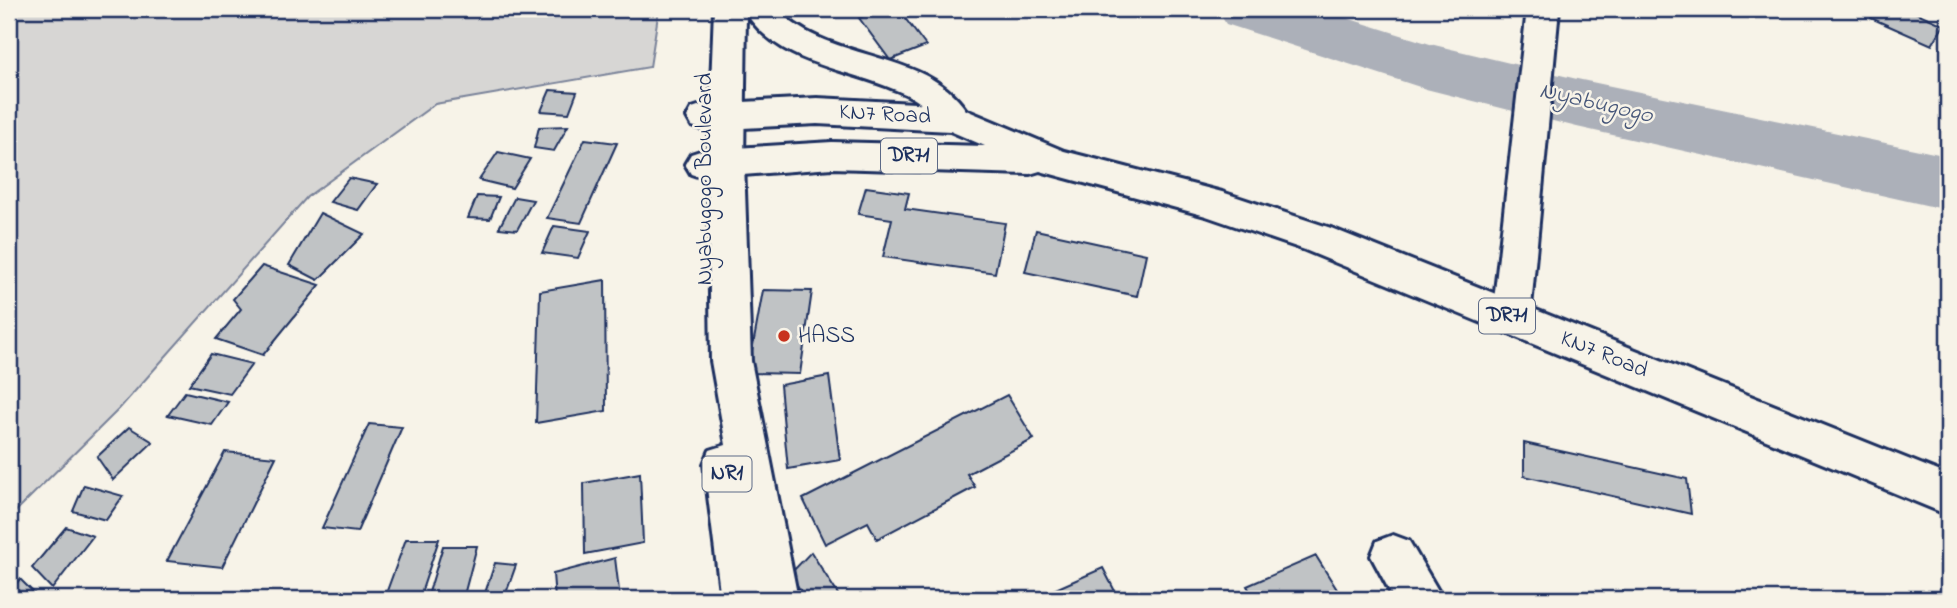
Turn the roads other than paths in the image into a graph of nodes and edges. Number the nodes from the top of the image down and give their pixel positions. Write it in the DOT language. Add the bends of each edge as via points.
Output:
graph roads {
  1 [pos="706,9"];
  2 [pos="730,9"];
  3 [pos="759,9"];
  4 [pos="1543,9"];
  5 [pos="716,116"];
  6 [pos="954,118"];
  7 [pos="715,163"];
  8 [pos="1056,163"];
  9 [pos="1511,318"];
  10 [pos="720,355"];
  11 [pos="1948,495"];
  12 [pos="1392,556"];
  13 [pos="744,599"];
  14 [pos="775,599"];
  15 [pos="1420,599"];
  1 -- 5 [label="main road, Nyabugogo Boulevard / NR1"];
  2 -- 5 [label="main road, Nyabugogo Boulevard / NR1"];
  3 -- 6 [label="main road" via="770,24 799,44 907,80 932,93"];
  4 -- 9 [label="main road"];
  5 -- 6 [label="main road, KN7 Road / DR71" via="817,111"];
  5 -- 7 [label="main road, NR1"];
  6 -- 8 [label="main road, KN7 Road / DR71"];
  7 -- 8 [label="main road, KN7 Road / DR71" via="831,155"];
  7 -- 10 [label="main road, NR1"];
  8 -- 9 [label="main road, KN7 Road / DR71" via="1209,202 1318,239"];
  9 -- 11 [label="main road, KN7 Road / DR71"];
  10 -- 13 [label="main road, NR1"];
  10 -- 14 [label="main road, NR1"];
  12 -- 15 [label="main road"];
}
